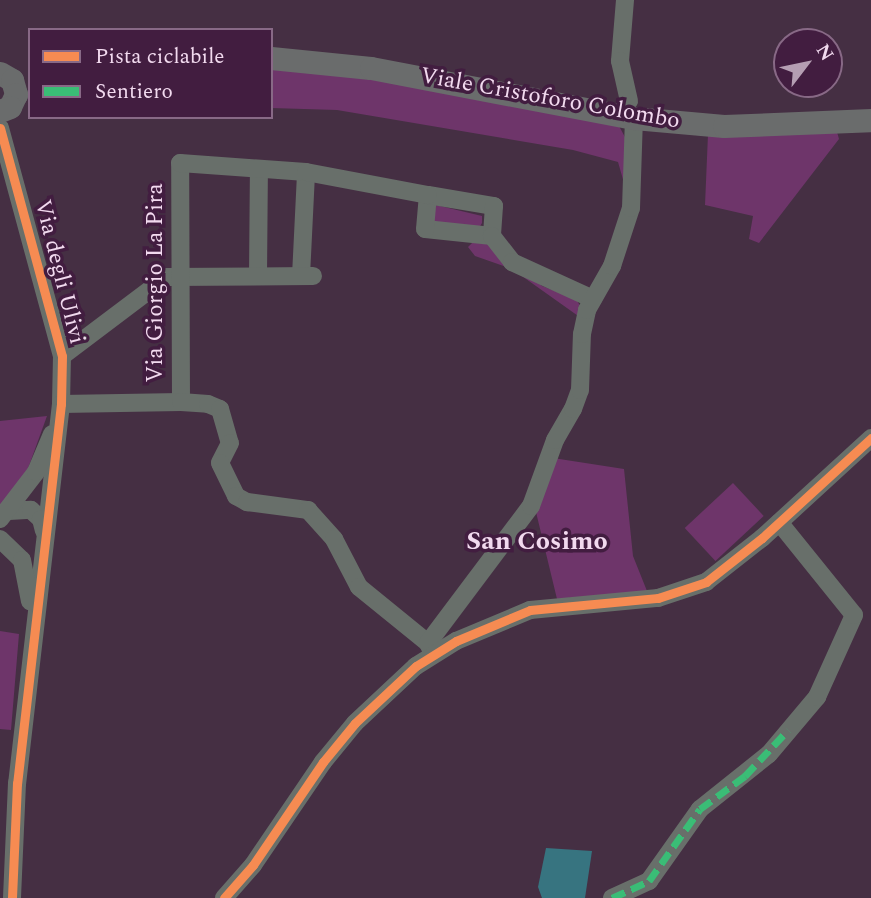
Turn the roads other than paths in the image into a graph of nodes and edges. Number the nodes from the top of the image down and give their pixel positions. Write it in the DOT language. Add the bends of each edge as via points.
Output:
graph roads {
  1 [pos="625,0"];
  2 [pos="273,45"];
  3 [pos="273,58"];
  4 [pos="28,73"];
  5 [pos="3,74"];
  6 [pos="13,102"];
  7 [pos="871,106"];
  8 [pos="631,109"];
  9 [pos="871,120"];
  10 [pos="0,128"];
  11 [pos="9,150"];
  12 [pos="259,169"];
  13 [pos="306,172"];
  14 [pos="423,194"];
  15 [pos="492,236"];
  16 [pos="181,276"];
  17 [pos="258,276"];
  18 [pos="593,299"];
  19 [pos="62,356"];
  20 [pos="181,402"];
  21 [pos="60,411"];
  22 [pos="871,438"];
  23 [pos="3,518"];
  24 [pos="779,522"];
  25 [pos="43,536"];
  26 [pos="7,548"];
  27 [pos="32,629"];
  28 [pos="430,649"];
  29 [pos="10,870"];
  30 [pos="0,891"];
  31 [pos="12,898"];
  32 [pos="224,898"];
  33 [pos="612,898"];
  1 -- 8 [label="street" via="620,61"];
  2 -- 8 [label="main road, Viale Cristoforo Colombo" via="372,54"];
  3 -- 8 [label="main road, Viale Cristoforo Colombo" via="371,68"];
  4 -- 5 [label="main road"];
  5 -- 6 [label="main road" via="16,87"];
  6 -- 11 [label="street"];
  7 -- 8 [label="main road, Viale Cristoforo Colombo" via="768,112"];
  8 -- 9 [label="main road, Viale Cristoforo Colombo" via="724,126"];
  8 -- 18 [label="street" via="631,208 612,266"];
  10 -- 11 [label="street"];
  11 -- 19 [label="street, Via degli Ulivi"];
  12 -- 13 [label="street"];
  12 -- 16 [label="street, Via Giorgio La Pira" via="180,163"];
  12 -- 17 [label="street"];
  13 -- 14 [label="street"];
  13 -- 17 [label="street" via="307,276"];
  14 -- 15 [label="street" via="494,206"];
  14 -- 15 [label="street" via="425,229"];
  15 -- 18 [label="street" via="512,262"];
  16 -- 17 [label="street"];
  16 -- 19 [label="street" via="167,277"];
  16 -- 20 [label="street, Via Giorgio La Pira"];
  18 -- 28 [label="street" via="582,334 580,390 555,440 531,506"];
  19 -- 21 [label="street, Via degli Ulivi"];
  20 -- 21 [label="street"];
  20 -- 28 [label="street" via="220,409 230,443 219,463 226,483 247,502 308,510 334,539 359,587"];
  21 -- 23 [label="street" via="36,472"];
  21 -- 25 [label="street, Via degli Ulivi"];
  22 -- 24 [label="street"];
  23 -- 25 [label="street" via="22,508 35,512"];
  24 -- 28 [label="street" via="732,563 682,593 530,610"];
  24 -- 33 [label="street" via="854,615 817,697 745,776 700,809 649,881"];
  25 -- 26 [label="street" via="33,550"];
  25 -- 27 [label="street, Via degli Ulivi"];
  26 -- 27 [label="street" via="28,572"];
  27 -- 29 [label="street"];
  28 -- 32 [label="street" via="355,723 253,866"];
  29 -- 30 [label="street"];
  29 -- 31 [label="street"];
}
